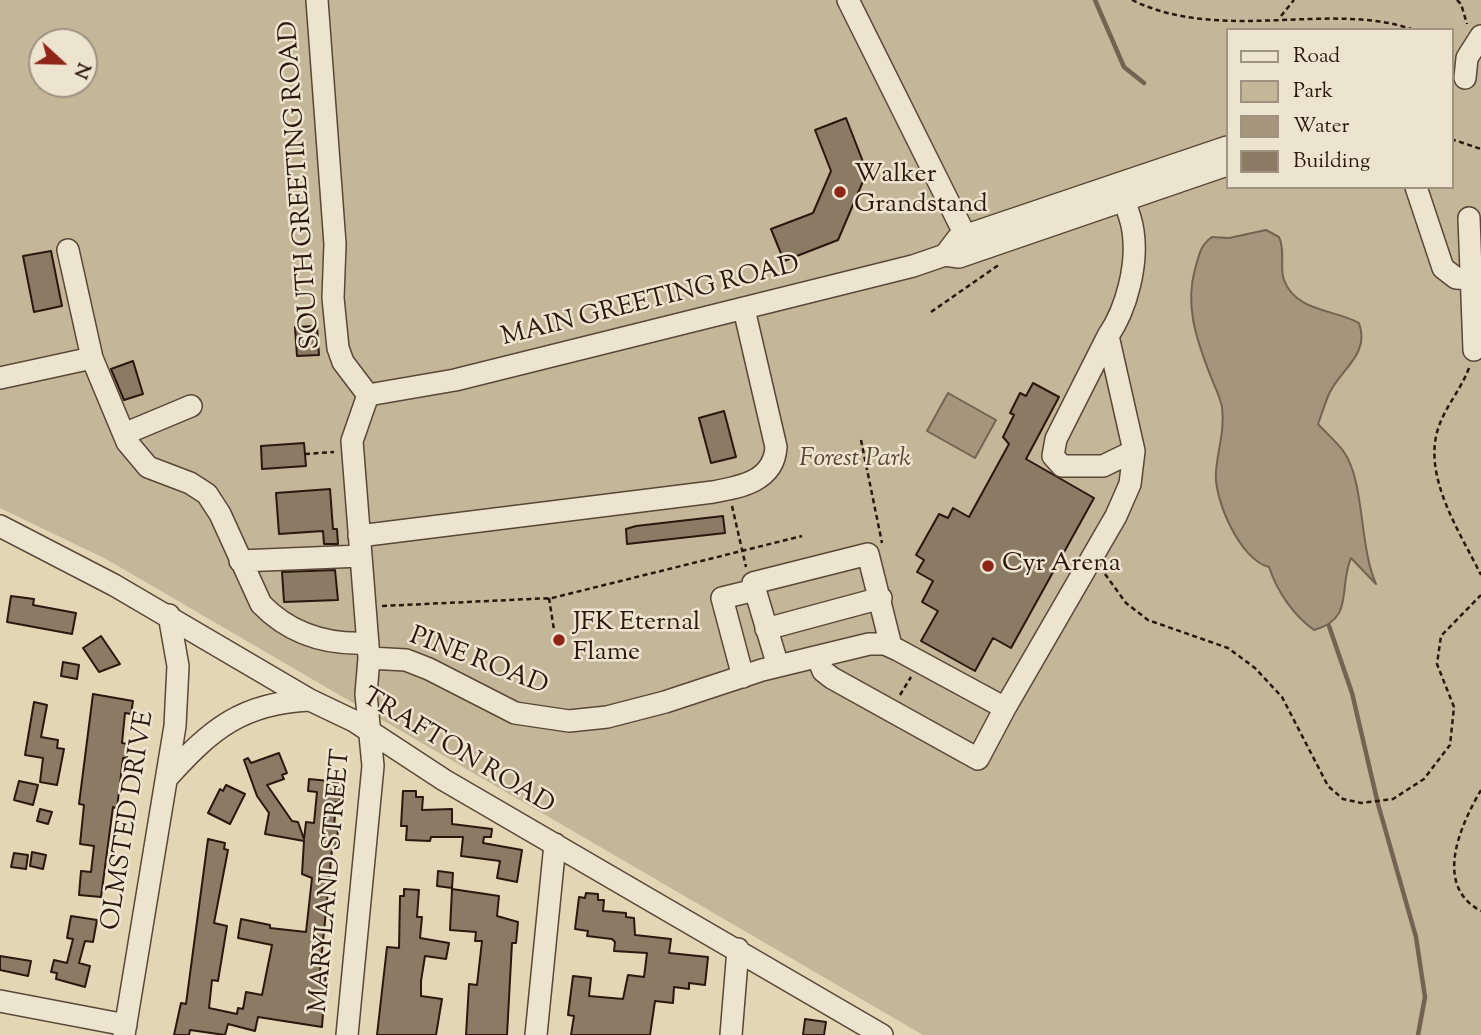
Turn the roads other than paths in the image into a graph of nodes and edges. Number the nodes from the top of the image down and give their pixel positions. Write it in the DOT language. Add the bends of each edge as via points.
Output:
graph roads {
  1 [pos="317,0"];
  2 [pos="848,0"];
  3 [pos="1481,36"];
  4 [pos="1466,78"];
  5 [pos="1226,147"];
  6 [pos="1226,165"];
  7 [pos="1417,189"];
  8 [pos="1121,192"];
  9 [pos="1469,218"];
  10 [pos="965,235"];
  11 [pos="68,250"];
  12 [pos="945,256"];
  13 [pos="1471,279"];
  14 [pos="744,309"];
  15 [pos="1108,336"];
  16 [pos="1474,350"];
  17 [pos="92,358"];
  18 [pos="0,378"];
  19 [pos="368,395"];
  20 [pos="191,406"];
  21 [pos="124,434"];
  22 [pos="1134,451"];
  23 [pos="0,526"];
  24 [pos="360,546"];
  25 [pos="240,561"];
  26 [pos="754,587"];
  27 [pos="881,598"];
  28 [pos="169,615"];
  29 [pos="765,629"];
  30 [pos="891,646"];
  31 [pos="369,650"];
  32 [pos="818,659"];
  33 [pos="778,666"];
  34 [pos="743,677"];
  35 [pos="310,700"];
  36 [pos="1005,708"];
  37 [pos="372,732"];
  38 [pos="167,778"];
  39 [pos="555,844"];
  40 [pos="738,949"];
  41 [pos="0,1001"];
  42 [pos="125,1030"];
  43 [pos="347,1035"];
  44 [pos="536,1035"];
  45 [pos="731,1035"];
  46 [pos="882,1035"];
  1 -- 19 [label="street, SOUTH GREETING ROAD" via="338,348"];
  2 -- 10 [label="street"];
  3 -- 4 [label="street" via="1467,58"];
  5 -- 8 [label="street, MAIN GREETING ROAD"];
  6 -- 8 [label="street, MAIN GREETING ROAD"];
  7 -- 13 [label="street" via="1443,268 1456,278"];
  8 -- 10 [label="street, MAIN GREETING ROAD"];
  8 -- 12 [label="street, MAIN GREETING ROAD" via="964,255"];
  8 -- 15 [label="street" via="1133,231 1134,257 1121,311"];
  9 -- 13 [label="street"];
  10 -- 12 [label="street, MAIN GREETING ROAD" via="953,241"];
  11 -- 17 [label="street, PINE ROAD"];
  12 -- 14 [label="street, MAIN GREETING ROAD"];
  13 -- 16 [label="street"];
  14 -- 19 [label="street, MAIN GREETING ROAD" via="455,380"];
  14 -- 24 [label="street" via="775,438 776,455 762,477 728,489"];
  15 -- 22 [label="street"];
  15 -- 22 [label="street" via="1059,430 1053,456 1062,466 1079,468 1110,464"];
  17 -- 18 [label="street"];
  17 -- 21 [label="street, PINE ROAD"];
  19 -- 24 [label="street" via="352,441"];
  20 -- 21 [label="street"];
  21 -- 25 [label="street, PINE ROAD" via="148,467 207,494"];
  22 -- 36 [label="street" via="1125,498"];
  23 -- 28 [label="street, TRAFTON ROAD"];
  24 -- 25 [label="street"];
  24 -- 31 [label="street"];
  25 -- 31 [label="street, PINE ROAD" via="261,604 281,621 331,643"];
  26 -- 27 [label="street" via="868,554"];
  26 -- 29 [label="street"];
  26 -- 34 [label="street" via="722,598"];
  27 -- 29 [label="street"];
  27 -- 30 [label="street"];
  28 -- 35 [label="street, TRAFTON ROAD"];
  28 -- 38 [label="street, OLMSTED DRIVE" via="178,686"];
  29 -- 33 [label="street"];
  30 -- 32 [label="street, PINE ROAD" via="869,644"];
  30 -- 36 [label="street"];
  31 -- 34 [label="street, PINE ROAD" via="450,678 515,713 551,720 607,717"];
  31 -- 37 [label="street" via="366,694"];
  32 -- 33 [label="street, PINE ROAD"];
  32 -- 36 [label="street" via="832,678 978,759"];
  33 -- 34 [label="street, PINE ROAD"];
  35 -- 37 [label="street, TRAFTON ROAD"];
  35 -- 38 [label="street" via="273,703 238,715 202,741"];
  37 -- 39 [label="street, TRAFTON ROAD"];
  37 -- 43 [label="street, MARYLAND STREET" via="373,766"];
  38 -- 42 [label="street, OLMSTED DRIVE"];
  39 -- 40 [label="street, TRAFTON ROAD"];
  39 -- 44 [label="street"];
  40 -- 45 [label="street"];
  40 -- 46 [label="street, TRAFTON ROAD"];
  41 -- 42 [label="street"];
}
